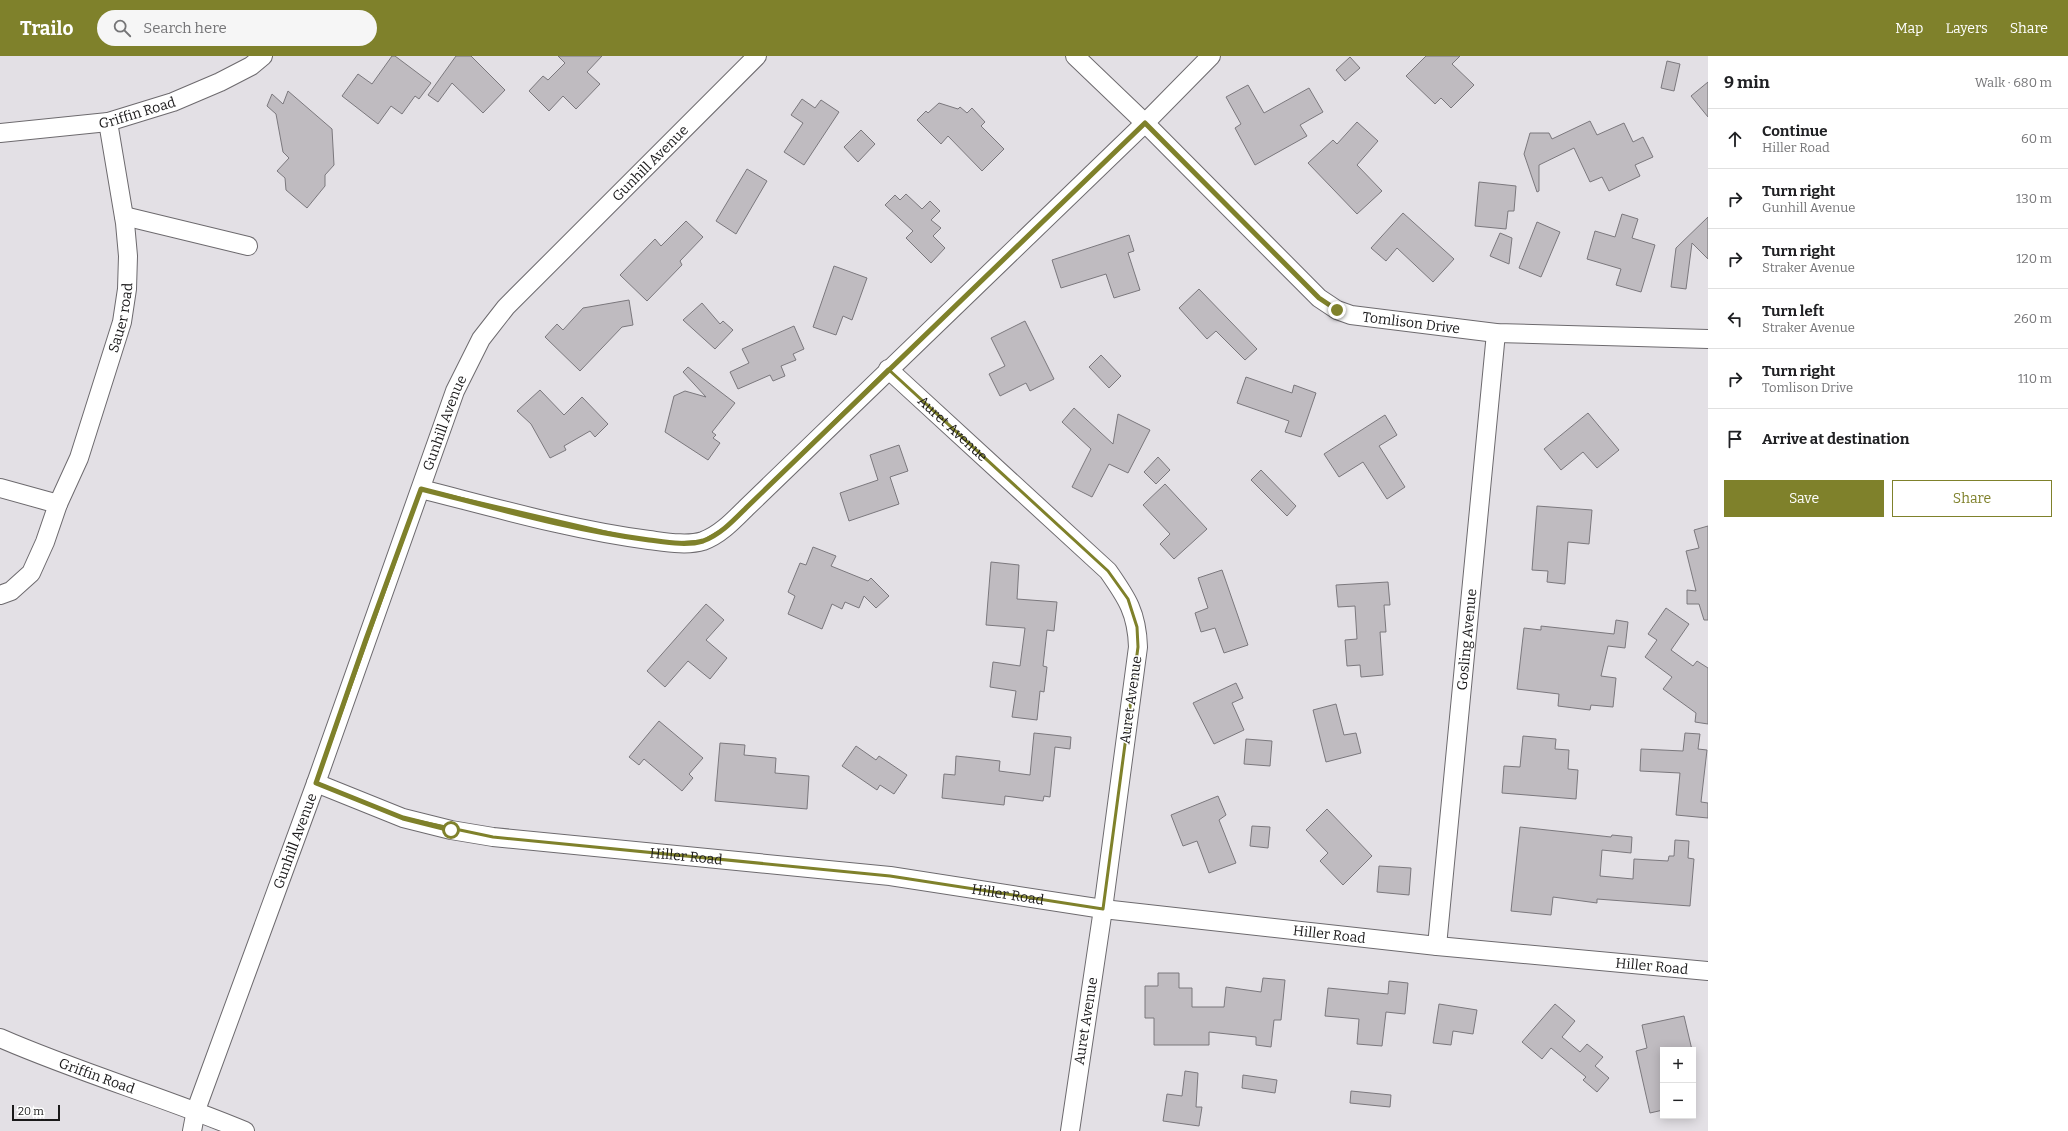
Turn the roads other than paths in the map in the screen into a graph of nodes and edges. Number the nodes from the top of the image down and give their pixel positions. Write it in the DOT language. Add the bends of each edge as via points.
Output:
graph roads {
  1 [pos="264,56"];
  2 [pos="757,56"];
  3 [pos="1075,56"];
  4 [pos="1211,56"];
  5 [pos="108,122"];
  6 [pos="1145,123"];
  7 [pos="0,133"];
  8 [pos="124,216"];
  9 [pos="248,246"];
  10 [pos="1496,333"];
  11 [pos="1708,339"];
  12 [pos="888,369"];
  13 [pos="0,488"];
  14 [pos="421,489"];
  15 [pos="58,504"];
  16 [pos="0,595"];
  17 [pos="316,783"];
  18 [pos="1103,909"];
  19 [pos="1437,946"];
  20 [pos="1708,971"];
  21 [pos="0,1038"];
  22 [pos="196,1110"];
  23 [pos="192,1131"];
  24 [pos="245,1131"];
  25 [pos="1070,1131"];
  1 -- 5 [label="street, Griffin Road" via="220,82 173,102"];
  2 -- 14 [label="street, Gunhill Avenue" via="506,307 481,339 455,391"];
  3 -- 6 [label="street, Tomlison Drive"];
  4 -- 6 [label="street"];
  5 -- 7 [label="street, Griffin Road"];
  5 -- 8 [label="street, Sauer road"];
  6 -- 10 [label="street, Tomlison Drive" via="1319,298 1337,310 1365,317"];
  6 -- 12 [label="street"];
  8 -- 9 [label="street"];
  8 -- 15 [label="street, Sauer road" via="128,256 122,322 79,458"];
  10 -- 11 [label="street, Tomlison Drive"];
  10 -- 19 [label="street, Gosling Avenue"];
  12 -- 14 [label="street" via="725,528 703,541 674,543 627,537 529,517"];
  12 -- 18 [label="street, Auret Avenue" via="1108,571 1128,599 1137,627 1138,647"];
  13 -- 15 [label="street"];
  14 -- 17 [label="street, Gunhill Avenue"];
  15 -- 16 [label="street, Sauer road" via="31,573 11,591"];
  17 -- 18 [label="street, Hiller Road" via="403,818 493,837 890,876"];
  17 -- 22 [label="street, Gunhill Avenue"];
  18 -- 19 [label="street, Hiller Road"];
  18 -- 25 [label="street, Auret Avenue"];
  19 -- 20 [label="street, Hiller Road"];
  21 -- 22 [label="street, Griffin Road" via="107,1080"];
  22 -- 23 [label="street, Gunhill Avenue"];
  22 -- 24 [label="street, Griffin Road"];
}
